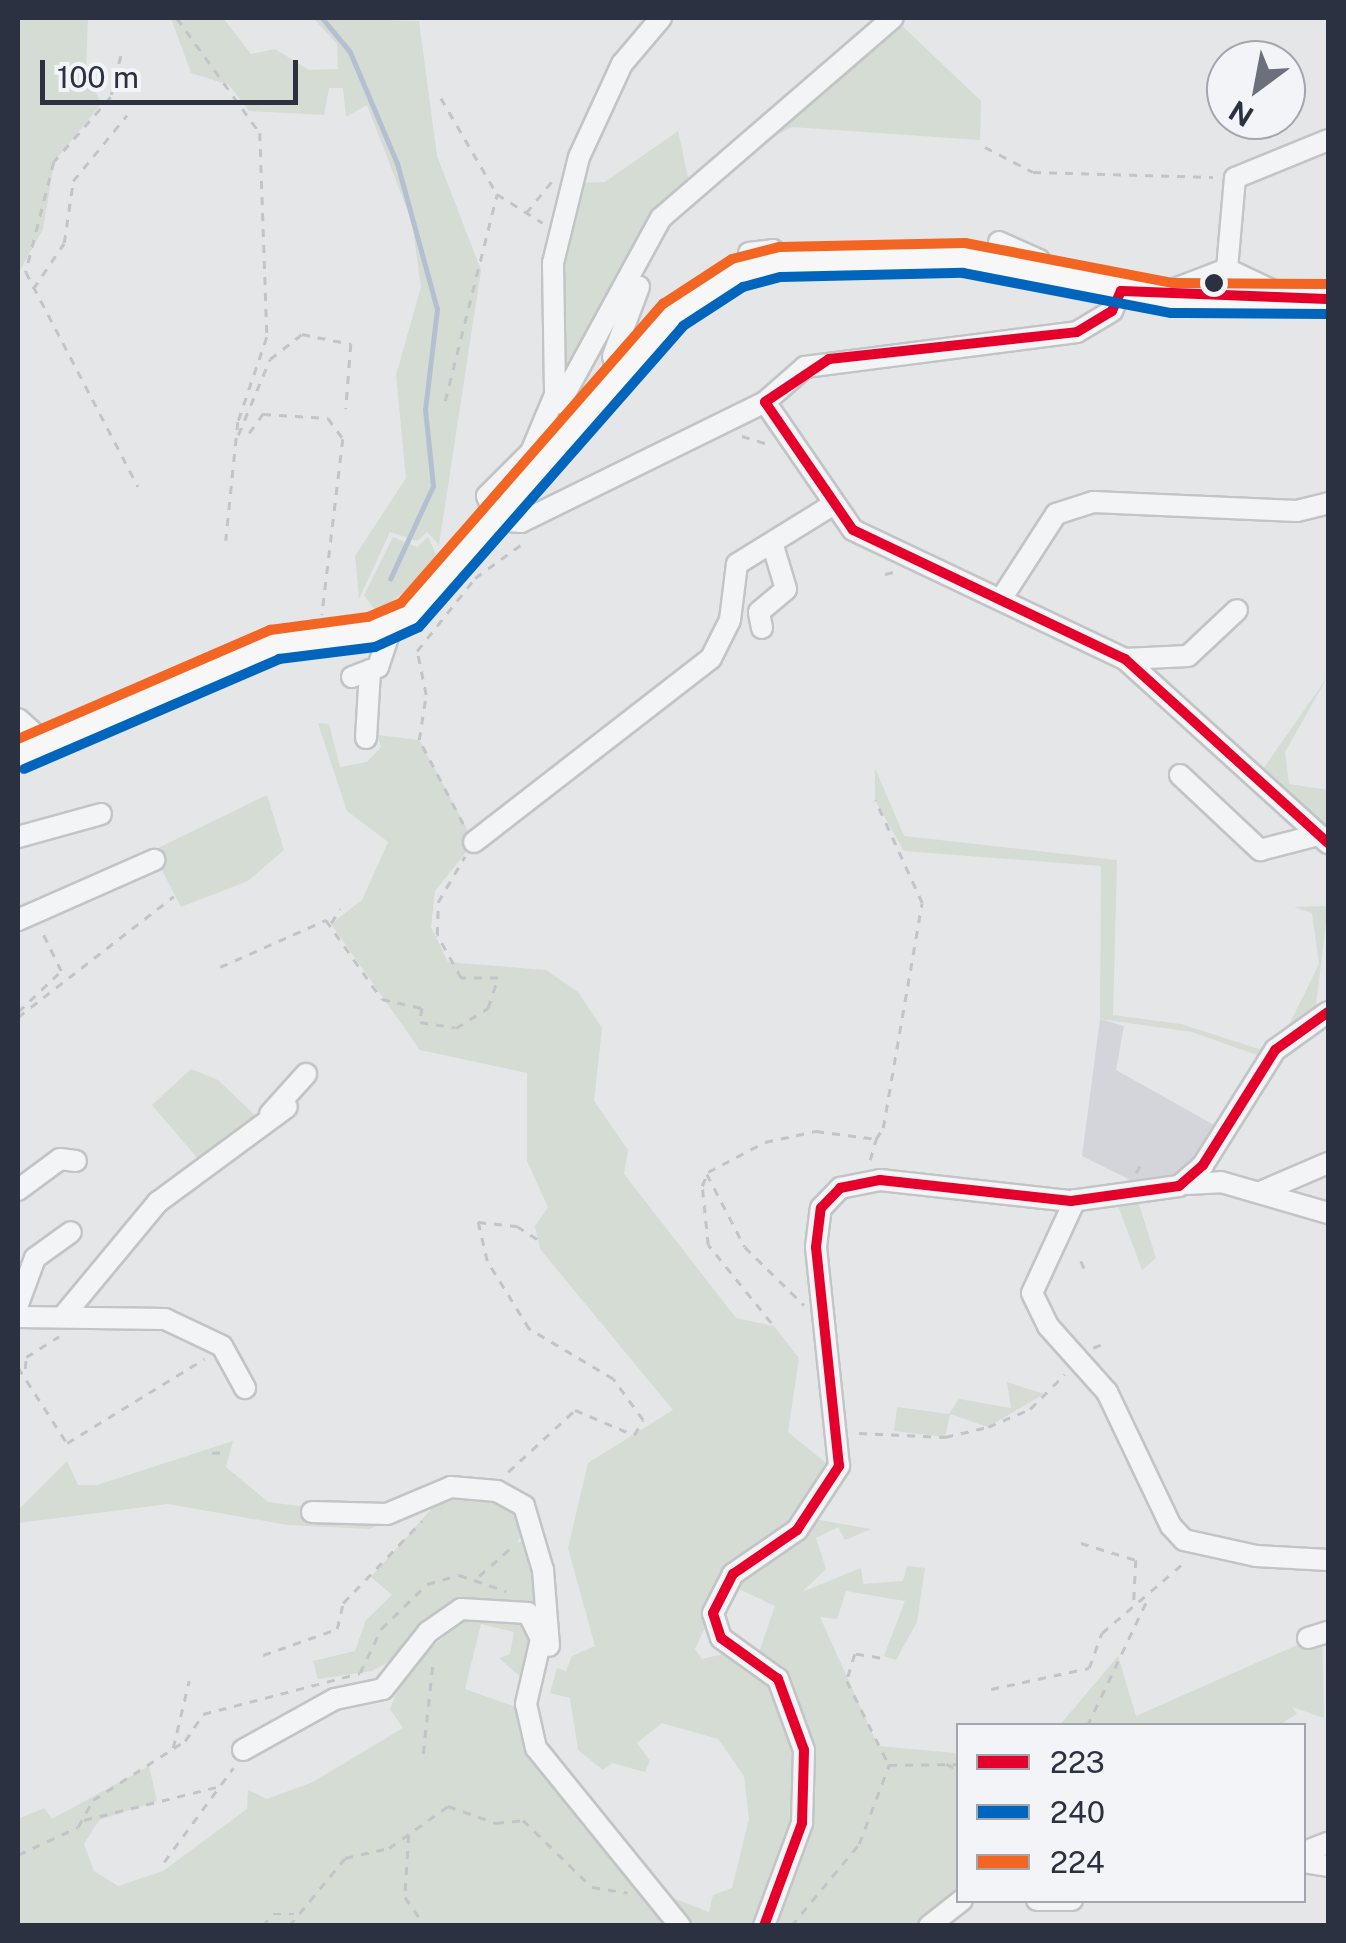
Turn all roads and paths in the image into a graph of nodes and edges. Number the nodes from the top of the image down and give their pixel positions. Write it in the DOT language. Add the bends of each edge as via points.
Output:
graph roads {
  1 [pos="177,18"];
  2 [pos="660,18"];
  3 [pos="893,18"];
  4 [pos="121,56"];
  5 [pos="441,98"];
  6 [pos="127,115"];
  7 [pos="1328,140"];
  8 [pos="985,147"];
  9 [pos="1235,178"];
  10 [pos="496,194"];
  11 [pos="558,230"];
  12 [pos="999,242"];
  13 [pos="749,254"];
  14 [pos="780,262"];
  15 [pos="1227,269"];
  16 [pos="1037,275"];
  17 [pos="639,287"];
  18 [pos="32,290"];
  19 [pos="1121,291"];
  20 [pos="1156,296"];
  21 [pos="1328,299"];
  22 [pos="1292,300"];
  23 [pos="617,376"];
  24 [pos="444,401"];
  25 [pos="765,402"];
  26 [pos="346,408"];
  27 [pos="248,433"];
  28 [pos="733,435"];
  29 [pos="237,436"];
  30 [pos="781,450"];
  31 [pos="531,452"];
  32 [pos="138,486"];
  33 [pos="1328,503"];
  34 [pos="834,504"];
  35 [pos="497,520"];
  36 [pos="536,533"];
  37 [pos="226,540"];
  38 [pos="772,546"];
  39 [pos="1003,596"];
  40 [pos="1237,610"];
  41 [pos="306,623"];
  42 [pos="392,626"];
  43 [pos="762,628"];
  44 [pos="1125,659"];
  45 [pos="18,719"];
  46 [pos="366,738"];
  47 [pos="46,744"];
  48 [pos="18,756"];
  49 [pos="1180,775"];
  50 [pos="875,800"];
  51 [pos="101,814"];
  52 [pos="18,837"];
  53 [pos="1324,839"];
  54 [pos="474,842"];
  55 [pos="154,860"];
  56 [pos="174,896"];
  57 [pos="340,909"];
  58 [pos="67,918"];
  59 [pos="23,923"];
  60 [pos="330,924"];
  61 [pos="220,967"];
  62 [pos="1328,1012"];
  63 [pos="18,1014"];
  64 [pos="306,1074"];
  65 [pos="287,1106"];
  66 [pos="268,1120"];
  67 [pos="76,1161"];
  68 [pos="1328,1163"];
  69 [pos="707,1174"];
  70 [pos="1187,1184"];
  71 [pos="18,1190"];
  72 [pos="1263,1191"];
  73 [pos="1075,1200"];
  74 [pos="1328,1214"];
  75 [pos="72,1232"];
  76 [pos="542,1242"];
  77 [pos="1081,1261"];
  78 [pos="1086,1272"];
  79 [pos="822,1294"];
  80 [pos="18,1304"];
  81 [pos="65,1314"];
  82 [pos="18,1317"];
  83 [pos="771,1324"];
  84 [pos="222,1346"];
  85 [pos="26,1358"];
  86 [pos="1079,1360"];
  87 [pos="18,1366"];
  88 [pos="25,1371"];
  89 [pos="245,1388"];
  90 [pos="859,1433"];
  91 [pos="225,1452"];
  92 [pos="212,1453"];
  93 [pos="451,1487"];
  94 [pos="497,1491"];
  95 [pos="312,1512"];
  96 [pos="527,1513"];
  97 [pos="1081,1543"];
  98 [pos="1198,1543"];
  99 [pos="1328,1560"];
  100 [pos="1148,1596"];
  101 [pos="1134,1603"];
  102 [pos="445,1644"];
  103 [pos="264,1655"];
  104 [pos="880,1658"];
  105 [pos="189,1681"];
  106 [pos="991,1690"];
  107 [pos="527,1692"];
  108 [pos="1088,1723"];
  109 [pos="248,1747"];
  110 [pos="173,1750"];
  111 [pos="423,1754"];
  112 [pos="889,1765"];
  113 [pos="956,1766"];
  114 [pos="219,1786"];
  115 [pos="82,1820"];
  116 [pos="410,1835"];
  117 [pos="18,1855"];
  118 [pos="164,1862"];
  119 [pos="958,1903"];
  120 [pos="668,1906"];
  121 [pos="296,1914"];
  122 [pos="262,1926"];
  123 [pos="290,1926"];
  124 [pos="425,1926"];
  125 [pos="680,1926"];
  126 [pos="764,1926"];
  127 [pos="791,1926"];
  128 [pos="929,1926"];
  1 -- 29 [label="path" via="260,133 268,337"];
  2 -- 11 [label="street" via="596,108"];
  3 -- 31 [label="street" via="739,148 640,244"];
  4 -- 18 [label="path" via="111,97 54,162 43,229 26,256"];
  5 -- 10 [label="path"];
  6 -- 18 [label="path" via="74,181 64,244"];
  7 -- 9 [label="street"];
  8 -- 9 [label="path" via="1033,172"];
  9 -- 15 [label="street"];
  10 -- 11 [label="path"];
  10 -- 24 [label="path"];
  11 -- 31 [label="street" via="558,383"];
  12 -- 16 [label="street" via="1039,260"];
  13 -- 14 [label="street" via="773,250"];
  14 -- 16 [label="main road" via="964,258"];
  14 -- 23 [label="main road" via="704,290"];
  15 -- 20 [label="street"];
  15 -- 22 [label="street"];
  16 -- 19 [label="main road"];
  17 -- 23 [label="street" via="613,356"];
  18 -- 32 [label="path"];
  19 -- 20 [label="main road"];
  19 -- 25 [label="street" via="1112,312 1077,332 830,359"];
  20 -- 22 [label="main road"];
  21 -- 22 [label="main road"];
  23 -- 35 [label="main road"];
  25 -- 34 [label="street"];
  25 -- 35 [label="street" via="522,522"];
  26 -- 29 [label="path" via="350,344 302,334 270,360"];
  27 -- 41 [label="path" via="263,414 328,418 343,439 321,622"];
  28 -- 30 [label="path"];
  29 -- 37 [label="path"];
  31 -- 35 [label="street" via="487,496"];
  33 -- 39 [label="street" via="1296,512 1093,502 1056,514"];
  34 -- 38 [label="street"];
  34 -- 39 [label="street" via="870,543"];
  35 -- 42 [label="main road" via="427,600"];
  36 -- 54 [label="path" via="476,578 416,651 426,695 419,740"];
  38 -- 43 [label="street" via="786,589 759,612"];
  38 -- 54 [label="street" via="737,564 730,620 711,658"];
  39 -- 44 [label="street"];
  40 -- 44 [label="street" via="1188,656"];
  42 -- 46 [label="street" via="361,674"];
  42 -- 47 [label="main road" via="275,644"];
  44 -- 53 [label="street"];
  45 -- 47 [label="street"];
  47 -- 48 [label="main road"];
  49 -- 53 [label="street" via="1260,850"];
  50 -- 69 [label="path" via="922,903 883,1128 876,1139 816,1131 765,1142"];
  51 -- 52 [label="street"];
  54 -- 60 [label="path" via="445,885 434,922 461,978 498,978 488,1008 456,1028 420,1022 422,1008 382,999"];
  55 -- 59 [label="street"];
  56 -- 63 [label="path"];
  57 -- 60 [label="path"];
  58 -- 59 [label="street"];
  59 -- 63 [label="path" via="62,971"];
  60 -- 61 [label="path" via="312,921"];
  62 -- 70 [label="street" via="1275,1050"];
  64 -- 66 [label="street"];
  65 -- 66 [label="street"];
  66 -- 81 [label="street" via="158,1202"];
  67 -- 71 [label="street" via="60,1159"];
  68 -- 72 [label="street"];
  69 -- 79 [label="path" via="745,1247 794,1302"];
  69 -- 83 [label="path" via="699,1207 708,1245"];
  70 -- 72 [label="street"];
  70 -- 73 [label="street"];
  72 -- 74 [label="street"];
  73 -- 79 [label="street" via="904,1180 840,1188 816,1227"];
  73 -- 86 [label="street" via="1032,1293"];
  75 -- 80 [label="street" via="34,1258"];
  76 -- 94 [label="path" via="517,1226 478,1222 487,1261 529,1329 613,1379 643,1420 634,1435 575,1410"];
  77 -- 78 [label="path"];
  79 -- 126 [label="street" via="840,1466 797,1530 733,1574 713,1614 720,1638 778,1679 804,1750 802,1823"];
  81 -- 82 [label="street"];
  81 -- 84 [label="street" via="165,1319"];
  84 -- 88 [label="path" via="67,1443"];
  84 -- 89 [label="street"];
  85 -- 88 [label="path"];
  86 -- 90 [label="path" via="1014,1420 945,1436"];
  86 -- 98 [label="street" via="1107,1392 1172,1526"];
  87 -- 88 [label="path"];
  91 -- 92 [label="path"];
  93 -- 94 [label="street"];
  93 -- 95 [label="street" via="388,1514"];
  93 -- 103 [label="path" via="343,1603 336,1629"];
  94 -- 96 [label="street"];
  96 -- 107 [label="street" via="550,1644"];
  96 -- 110 [label="path" via="478,1578 427,1584 405,1600 360,1673 203,1714"];
  97 -- 101 [label="path" via="1136,1560"];
  98 -- 99 [label="street"];
  98 -- 100 [label="path"];
  100 -- 101 [label="path"];
  100 -- 108 [label="path"];
  101 -- 106 [label="path" via="1102,1633 1089,1668"];
  102 -- 111 [label="path" via="433,1658"];
  104 -- 112 [label="path" via="856,1654 847,1681"];
  105 -- 110 [label="path"];
  107 -- 109 [label="street" via="541,1640 528,1613 471,1604 428,1632 383,1689 335,1699"];
  107 -- 120 [label="street" via="536,1748"];
  109 -- 114 [label="path"];
  110 -- 115 [label="path" via="94,1800"];
  112 -- 113 [label="path"];
  112 -- 127 [label="path" via="859,1844"];
  114 -- 115 [label="path"];
  114 -- 118 [label="path"];
  115 -- 117 [label="path"];
  116 -- 120 [label="path" via="448,1806 496,1823 523,1820 592,1887"];
  116 -- 121 [label="path" via="344,1858"];
  116 -- 124 [label="path" via="405,1897"];
  119 -- 128 [label="street"];
  120 -- 125 [label="street"];
  121 -- 122 [label="path" via="273,1914"];
  121 -- 123 [label="path"];
}
